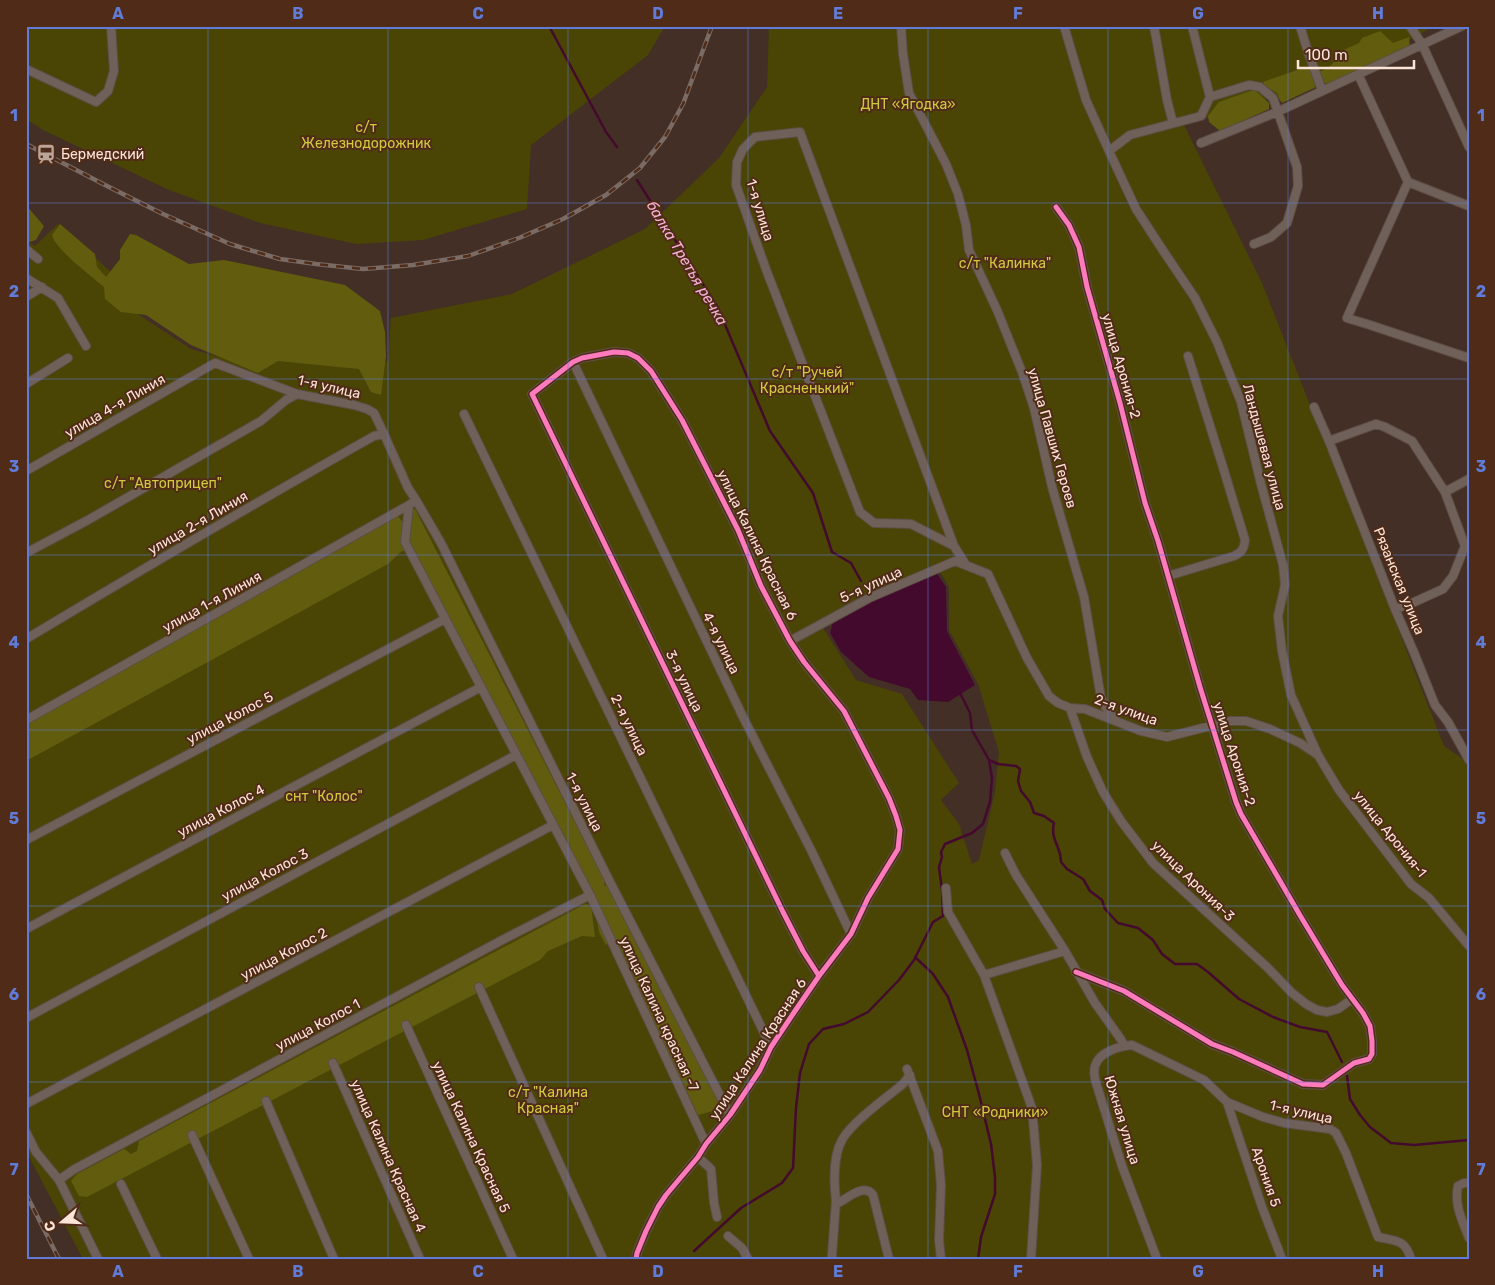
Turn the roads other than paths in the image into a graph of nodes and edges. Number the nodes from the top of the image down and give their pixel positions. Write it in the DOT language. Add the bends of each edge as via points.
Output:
graph roads {
  1 [pos="111,26"];
  2 [pos="902,26"];
  3 [pos="1064,26"];
  4 [pos="1154,26"];
  5 [pos="1192,26"];
  6 [pos="1300,26"];
  7 [pos="1410,26"];
  8 [pos="1462,26"];
  9 [pos="1422,44"];
  10 [pos="26,69"];
  11 [pos="1358,74"];
  12 [pos="1322,90"];
  13 [pos="1210,97"];
  14 [pos="1277,112"];
  15 [pos="1173,123"];
  16 [pos="1201,143"];
  17 [pos="1469,147"];
  18 [pos="1109,151"];
  19 [pos="1408,182"];
  20 [pos="1469,206"];
  21 [pos="1056,207"];
  22 [pos="1254,244"];
  23 [pos="26,249"];
  24 [pos="38,259"];
  25 [pos="26,278"];
  26 [pos="42,287"];
  27 [pos="26,298"];
  28 [pos="86,346"];
  29 [pos="1188,356"];
  30 [pos="68,358"];
  31 [pos="1469,358"];
  32 [pos="573,362"];
  33 [pos="215,363"];
  34 [pos="26,384"];
  35 [pos="296,394"];
  36 [pos="1314,407"];
  37 [pos="464,414"];
  38 [pos="384,434"];
  39 [pos="1329,441"];
  40 [pos="26,471"];
  41 [pos="1469,479"];
  42 [pos="1445,492"];
  43 [pos="416,500"];
  44 [pos="408,505"];
  45 [pos="954,546"];
  46 [pos="26,553"];
  47 [pos="966,565"];
  48 [pos="1168,576"];
  49 [pos="1395,610"];
  50 [pos="445,619"];
  51 [pos="26,639"];
  52 [pos="790,641"];
  53 [pos="481,688"];
  54 [pos="1070,708"];
  55 [pos="26,720"];
  56 [pos="1116,721"];
  57 [pos="1213,725"];
  58 [pos="1318,754"];
  59 [pos="516,755"];
  60 [pos="1469,760"];
  61 [pos="553,825"];
  62 [pos="26,840"];
  63 [pos="1005,853"];
  64 [pos="946,888"];
  65 [pos="590,895"];
  66 [pos="26,929"];
  67 [pos="851,934"];
  68 [pos="1469,946"];
  69 [pos="1066,952"];
  70 [pos="1076,972"];
  71 [pos="984,975"];
  72 [pos="818,976"];
  73 [pos="479,987"];
  74 [pos="1352,999"];
  75 [pos="26,1018"];
  76 [pos="406,1026"];
  77 [pos="1125,1043"];
  78 [pos="771,1047"];
  79 [pos="333,1063"];
  80 [pos="266,1101"];
  81 [pos="1227,1102"];
  82 [pos="26,1104"];
  83 [pos="730,1115"];
  84 [pos="26,1132"];
  85 [pos="192,1135"];
  86 [pos="706,1144"];
  87 [pos="698,1157"];
  88 [pos="59,1180"];
  89 [pos="1469,1183"];
  90 [pos="121,1184"];
  91 [pos="836,1201"];
  92 [pos="717,1217"];
  93 [pos="728,1236"];
  94 [pos="1469,1238"];
  95 [pos="98,1259"];
  96 [pos="157,1259"];
  97 [pos="249,1259"];
  98 [pos="334,1259"];
  99 [pos="420,1259"];
  100 [pos="513,1259"];
  101 [pos="603,1259"];
  102 [pos="636,1259"];
  103 [pos="748,1259"];
  104 [pos="832,1259"];
  105 [pos="889,1259"];
  106 [pos="941,1259"];
  107 [pos="1031,1259"];
  108 [pos="1157,1259"];
  109 [pos="1282,1259"];
  110 [pos="1411,1259"];
  1 -- 10 [label="street" via="114,71 108,91 96,102"];
  2 -- 56 [label="street, улица Павших Героев" via="909,93 958,194 969,250 997,310 1034,408 1052,487 1084,597 1101,698"];
  3 -- 18 [label="street, Ландышевая улица" via="1086,100"];
  4 -- 15 [label="street"];
  5 -- 13 [label="street"];
  6 -- 12 [label="street"];
  7 -- 9 [label="street"];
  8 -- 9 [label="street"];
  9 -- 11 [label="street"];
  9 -- 17 [label="street"];
  11 -- 12 [label="street"];
  11 -- 19 [label="street"];
  12 -- 14 [label="street"];
  13 -- 14 [label="street" via="1249,86 1260,87 1273,98"];
  13 -- 15 [label="street" via="1201,116"];
  14 -- 16 [label="street"];
  14 -- 22 [label="street" via="1297,167 1298,186 1287,223 1271,238"];
  15 -- 18 [label="street" via="1130,135"];
  18 -- 58 [label="street, Ландышевая улица" via="1136,209 1195,298 1241,402 1283,565 1285,586 1278,616 1291,695"];
  19 -- 20 [label="street"];
  19 -- 31 [label="street" via="1347,318"];
  21 -- 48 [label="street, улица Арония-2" via="1079,247 1145,503"];
  23 -- 24 [label="street"];
  25 -- 26 [label="street"];
  26 -- 27 [label="street"];
  26 -- 28 [label="street" via="58,298"];
  29 -- 48 [label="street" via="1245,540 1241,552 1234,556"];
  30 -- 34 [label="street"];
  32 -- 52 [label="street, улица Калина Красная 6" via="614,352 628,353 651,371 682,420"];
  32 -- 67 [label="street, 4-я улица"];
  32 -- 72 [label="street, 3-я улица" via="532,394 783,912"];
  33 -- 35 [label="street, 1-я улица"];
  33 -- 40 [label="street, улица 4-я Линия"];
  35 -- 38 [label="street, 1-я улица" via="367,409 374,413"];
  35 -- 46 [label="street" via="261,420"];
  36 -- 39 [label="street, Рязанская улица"];
  37 -- 78 [label="street, 2-я улица"];
  38 -- 43 [label="street, 1-я улица"];
  38 -- 51 [label="street, улица 2-я Линия" via="374,436 312,471"];
  39 -- 42 [label="street" via="1376,424 1385,427 1412,441"];
  39 -- 49 [label="street, Рязанская улица"];
  41 -- 42 [label="street"];
  42 -- 49 [label="street" via="1465,546 1453,576 1443,589"];
  43 -- 44 [label="street"];
  43 -- 83 [label="street, 1-я улица"];
  44 -- 50 [label="street" via="405,542"];
  44 -- 55 [label="street, улица 1-я Линия"];
  45 -- 45 [label="street, 1-я улица" via="800,132 755,137 743,149 737,162 736,185 860,512 874,522 911,524"];
  45 -- 47 [label="street, 1-я улица"];
  47 -- 52 [label="street, 5-я улица" via="954,561 870,598"];
  47 -- 54 [label="street, 2-я улица" via="988,574 1027,658 1049,696"];
  48 -- 57 [label="street, улица Арония-2"];
  49 -- 60 [label="street, Рязанская улица" via="1435,705"];
  50 -- 53 [label="street"];
  50 -- 62 [label="street, улица Колос 5"];
  52 -- 67 [label="street, улица Калина Красная 6" via="844,711 889,798 900,830 898,849 868,898"];
  53 -- 59 [label="street"];
  53 -- 66 [label="street, улица Колос 4"];
  54 -- 56 [label="street, 2-я улица" via="1085,709"];
  54 -- 74 [label="street, улица Арония-3" via="1087,757 1104,792 1121,822 1153,863 1306,1004 1327,1012"];
  56 -- 57 [label="street, 2-я улица" via="1167,738"];
  57 -- 58 [label="street, 2-я улица" via="1246,721 1270,729"];
  57 -- 74 [label="street, улица Арония-2" via="1241,814"];
  58 -- 68 [label="street, улица Арония-1" via="1339,790 1411,884 1429,898"];
  59 -- 61 [label="street"];
  59 -- 75 [label="street, улица Колос 3"];
  61 -- 65 [label="street"];
  61 -- 82 [label="street, улица Колос 2"];
  63 -- 69 [label="street"];
  64 -- 71 [label="street" via="948,912"];
  65 -- 86 [label="street, улица Калина красная -7"];
  65 -- 88 [label="street, улица Колос 1"];
  67 -- 72 [label="street, улица Калина Красная 6"];
  69 -- 70 [label="street"];
  69 -- 71 [label="street"];
  70 -- 74 [label="street, улица Арония-2" via="1124,991 1212,1044 1302,1084 1323,1085 1372,1054 1370,1026"];
  70 -- 77 [label="street"];
  71 -- 107 [label="street" via="1032,1108 1036,1164"];
  72 -- 78 [label="street, улица Калина Красная 6"];
  73 -- 101 [label="street"];
  76 -- 100 [label="street, улица Калина Красная 5"];
  77 -- 81 [label="street, 1-я улица" via="1204,1080"];
  77 -- 108 [label="street, Южная улица" via="1095,1064 1094,1074 1122,1166"];
  78 -- 83 [label="street, улица Калина Красная 6"];
  79 -- 99 [label="street, улица Калина Красная 4"];
  80 -- 98 [label="street"];
  81 -- 109 [label="street, Арония 5"];
  81 -- 110 [label="street, 1-я улица" via="1284,1123 1330,1129 1336,1133 1378,1236 1400,1241 1406,1246"];
  83 -- 86 [label="street, улица Калина Красная 6"];
  84 -- 88 [label="street" via="36,1152"];
  85 -- 97 [label="street"];
  86 -- 87 [label="street, улица Калина Красная 6"];
  87 -- 92 [label="street" via="711,1169"];
  87 -- 102 [label="street, улица Калина Красная 6" via="658,1207"];
  88 -- 95 [label="street"];
  89 -- 94 [label="street" via="1458,1186 1456,1205"];
  90 -- 96 [label="street"];
  91 -- 104 [label="street"];
  91 -- 105 [label="street" via="840,1202 861,1190 870,1191"];
  91 -- 106 [label="street" via="836,1162 843,1138 903,1084 909,1072 938,1151"];
  93 -- 103 [label="street" via="742,1248"];
}
